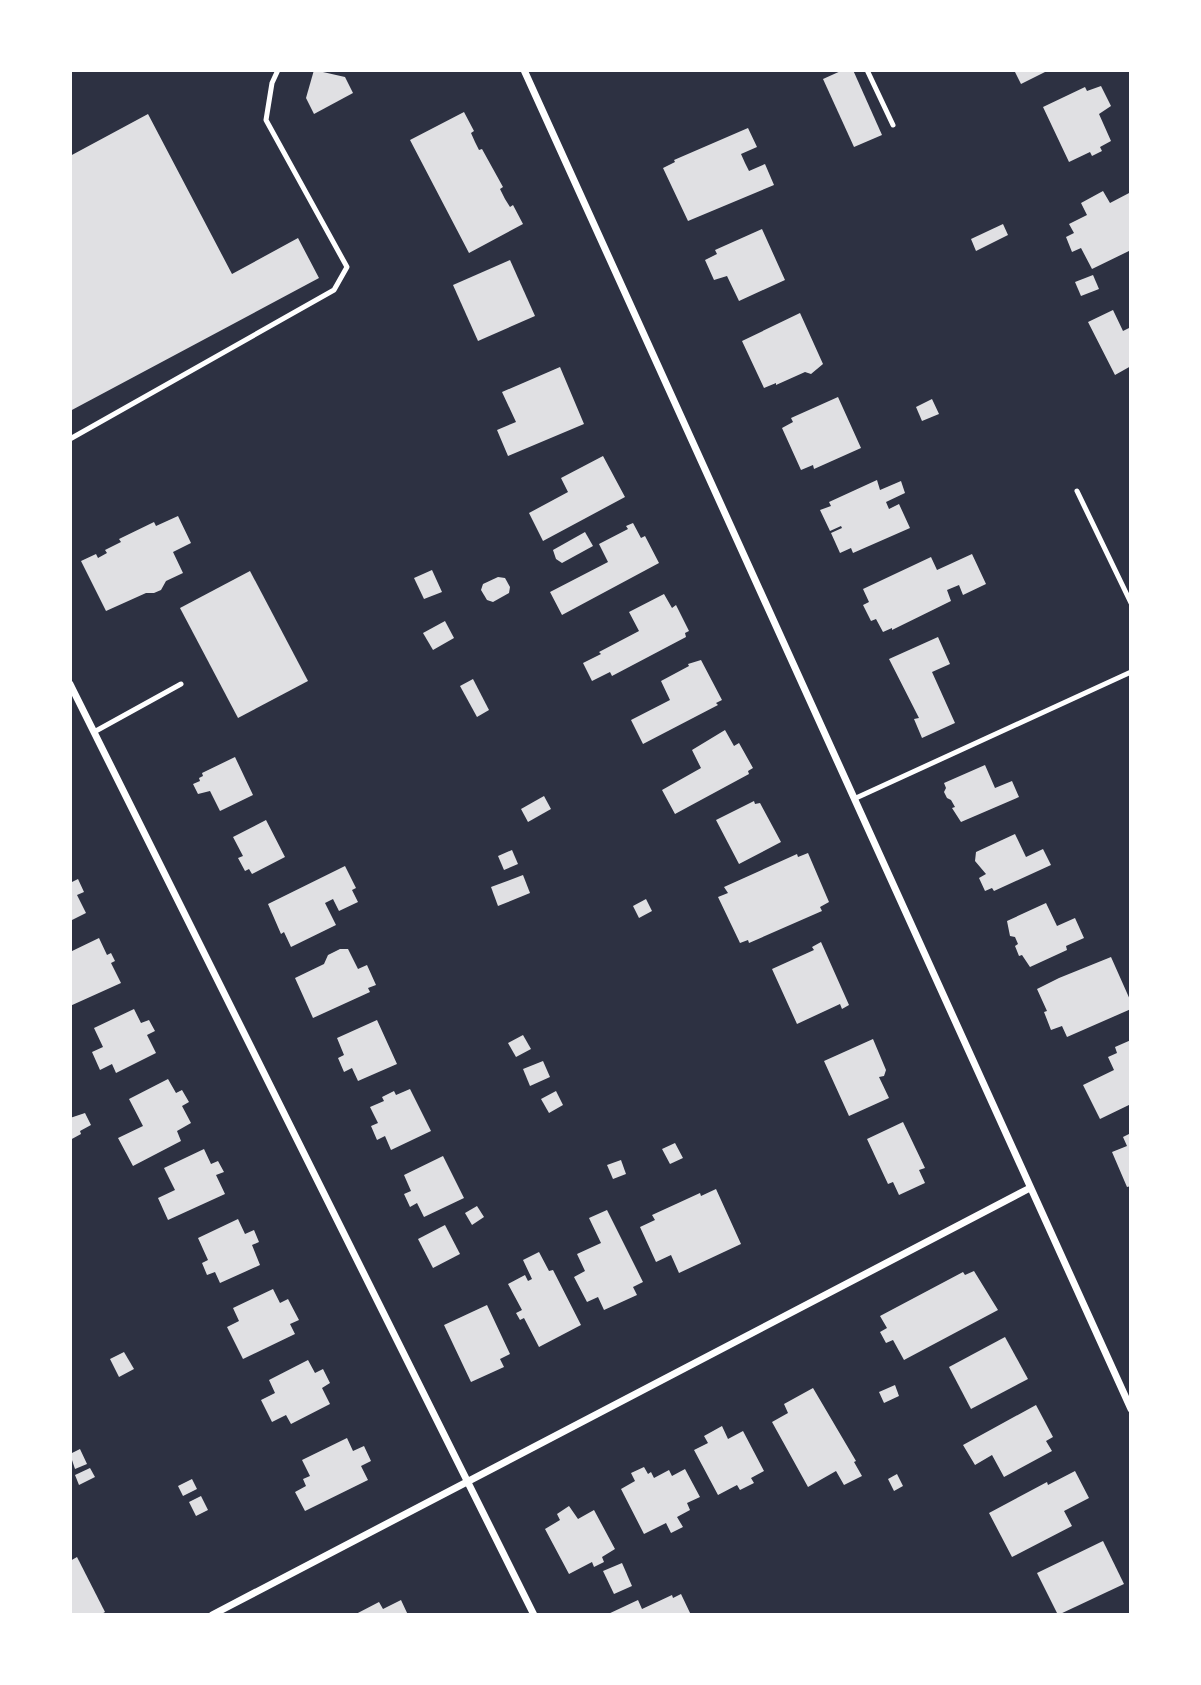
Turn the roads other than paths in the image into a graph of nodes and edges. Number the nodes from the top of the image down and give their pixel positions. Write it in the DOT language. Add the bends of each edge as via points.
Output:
graph roads {
  1 [pos="278,70"];
  2 [pos="523,70"];
  3 [pos="867,70"];
  4 [pos="893,125"];
  5 [pos="70,439"];
  6 [pos="1077,491"];
  7 [pos="1131,603"];
  8 [pos="1131,672"];
  9 [pos="70,684"];
  10 [pos="181,684"];
  11 [pos="94,732"];
  12 [pos="856,798"];
  13 [pos="1030,1188"];
  14 [pos="1131,1409"];
  15 [pos="468,1483"];
  16 [pos="212,1615"];
  17 [pos="534,1615"];
  1 -- 5 [label="lane" via="266,120 347,267 334,290"];
  2 -- 12 [label="street"];
  3 -- 4 [label="lane"];
  6 -- 7 [label="lane"];
  8 -- 12 [label="lane"];
  9 -- 11 [label="street"];
  10 -- 11 [label="lane"];
  11 -- 15 [label="street"];
  12 -- 13 [label="street"];
  13 -- 14 [label="street"];
  13 -- 15 [label="street"];
  15 -- 16 [label="street"];
  15 -- 17 [label="street"];
}
